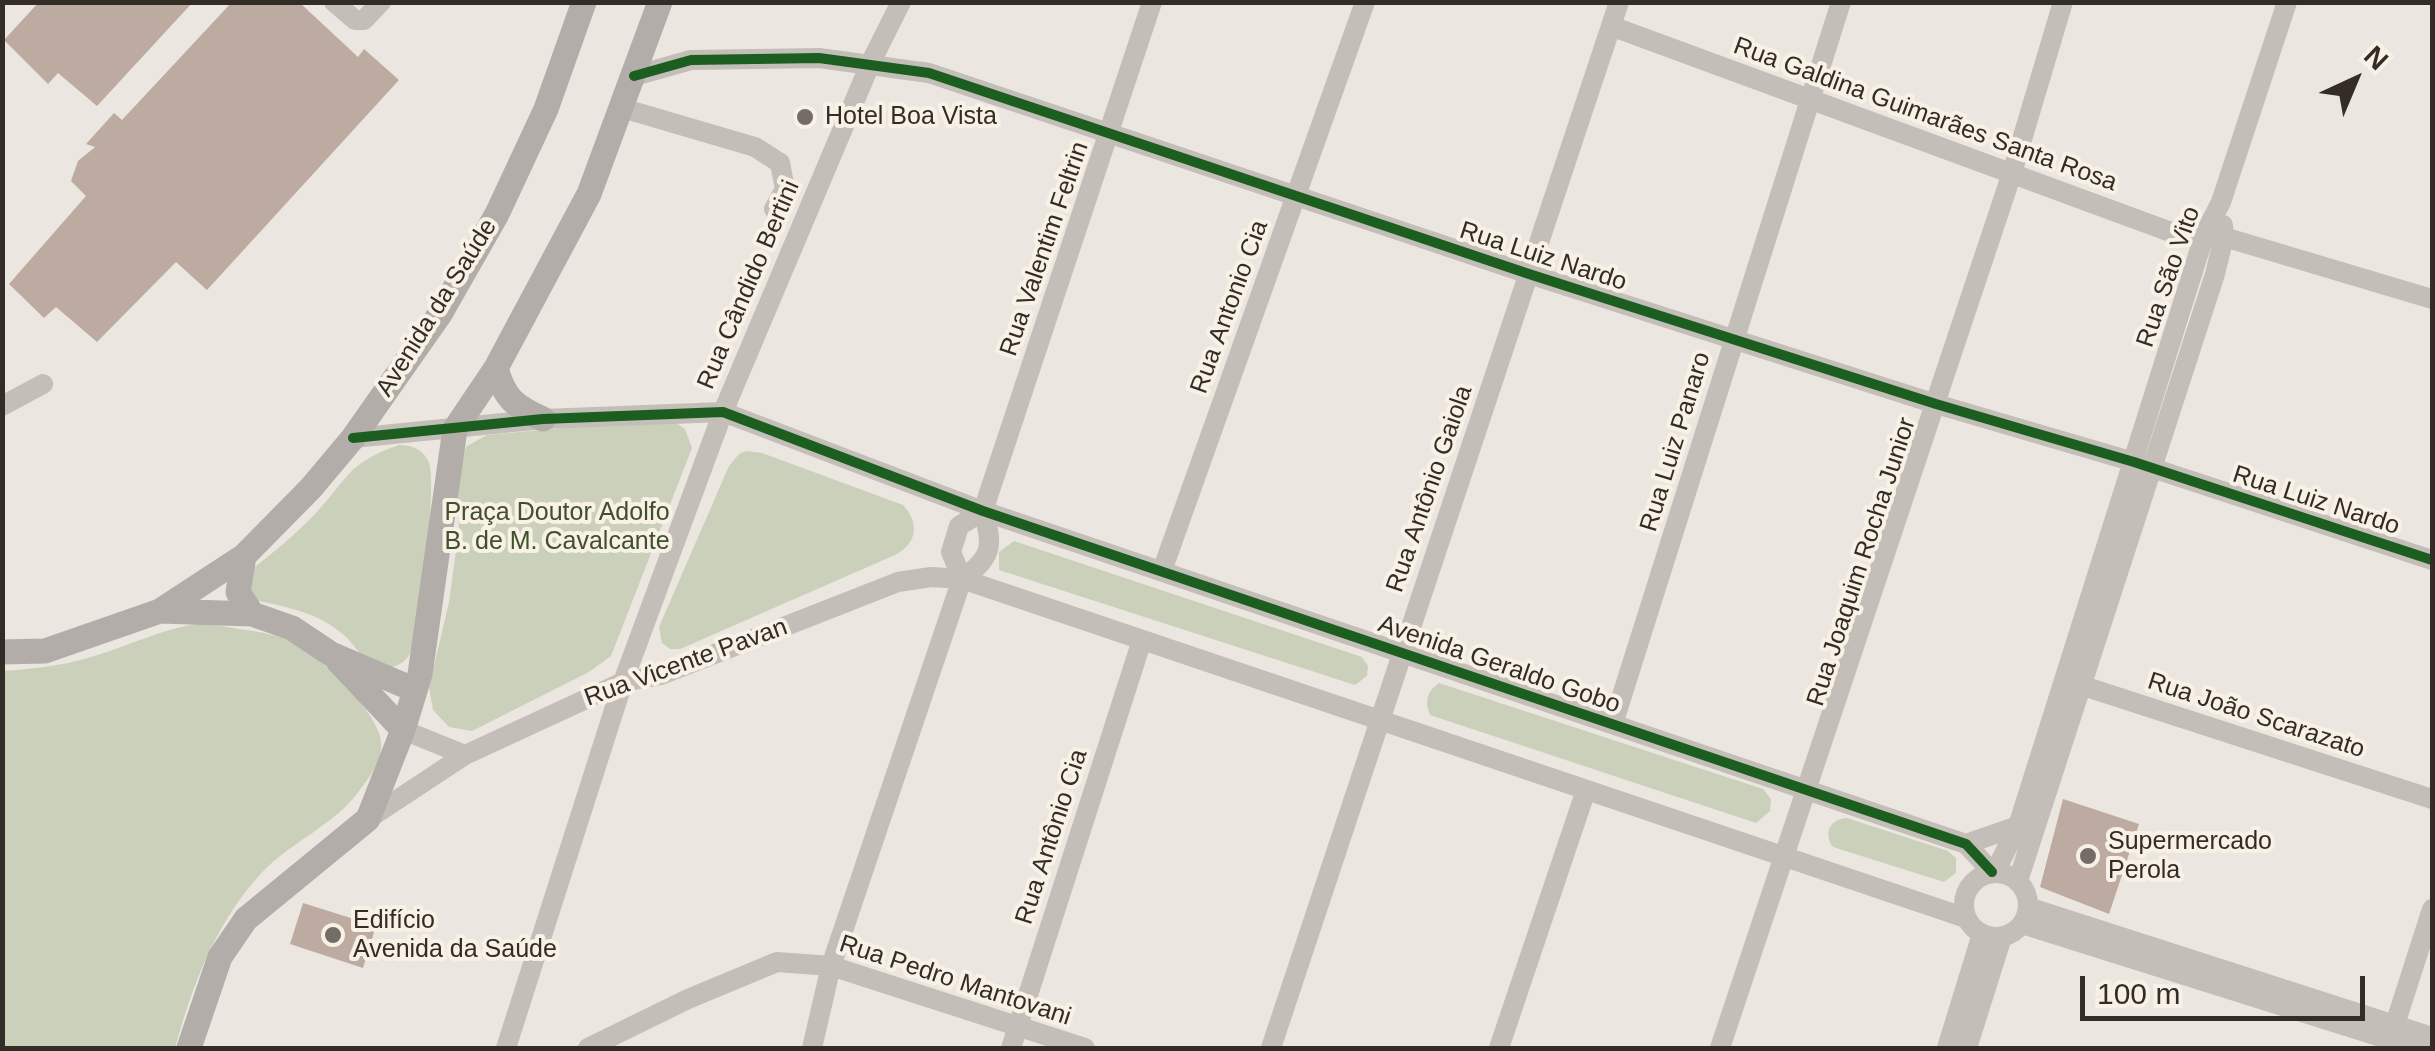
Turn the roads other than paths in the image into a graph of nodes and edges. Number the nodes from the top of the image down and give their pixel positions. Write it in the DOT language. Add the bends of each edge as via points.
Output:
graph roads {
  1 [pos="334,2"];
  2 [pos="381,2"];
  3 [pos="584,2"];
  4 [pos="660,2"];
  5 [pos="902,2"];
  6 [pos="1152,2"];
  7 [pos="1364,2"];
  8 [pos="1619,2"];
  9 [pos="1840,2"];
  10 [pos="2063,2"];
  11 [pos="2287,2"];
  12 [pos="1611,26"];
  13 [pos="651,29"];
  14 [pos="691,60"];
  15 [pos="871,62"];
  16 [pos="634,76"];
  17 [pos="1810,99"];
  18 [pos="622,108"];
  19 [pos="1110,133"];
  20 [pos="2012,173"];
  21 [pos="1295,198"];
  22 [pos="774,208"];
  23 [pos="2215,235"];
  24 [pos="1529,274"];
  25 [pos="2432,299"];
  26 [pos="1734,339"];
  27 [pos="496,368"];
  28 [pos="43,384"];
  29 [pos="1936,404"];
  30 [pos="2,406"];
  31 [pos="723,412"];
  32 [pos="543,418"];
  33 [pos="455,428"];
  34 [pos="353,438"];
  35 [pos="2143,465"];
  36 [pos="984,511"];
  37 [pos="244,556"];
  38 [pos="2432,560"];
  39 [pos="1162,571"];
  40 [pos="962,580"];
  41 [pos="160,611"];
  42 [pos="252,614"];
  43 [pos="1142,640"];
  44 [pos="2,652"];
  45 [pos="1401,652"];
  46 [pos="331,654"];
  47 [pos="623,682"];
  48 [pos="2073,682"];
  49 [pos="415,690"];
  50 [pos="1380,720"];
  51 [pos="1613,724"];
  52 [pos="403,730"];
  53 [pos="464,756"];
  54 [pos="1586,790"];
  55 [pos="1807,790"];
  56 [pos="2432,798"];
  57 [pos="368,819"];
  58 [pos="2018,826"];
  59 [pos="1966,844"];
  60 [pos="1786,857"];
  61 [pos="1994,872"];
  62 [pos="2018,881"];
  63 [pos="2432,910"];
  64 [pos="2025,915"];
  65 [pos="1966,918"];
  66 [pos="1992,935"];
  67 [pos="832,966"];
  68 [pos="1017,1026"];
  69 [pos="2432,1037"];
  70 [pos="2391,1038"];
  71 [pos="189,1048"];
  72 [pos="506,1048"];
  73 [pos="588,1048"];
  74 [pos="812,1048"];
  75 [pos="1010,1048"];
  76 [pos="1085,1048"];
  77 [pos="1271,1048"];
  78 [pos="1498,1048"];
  79 [pos="1720,1048"];
  80 [pos="1947,1048"];
  81 [pos="1967,1048"];
  82 [pos="2416,1048"];
  1 -- 2 [label="street" via="355,20 364,20"];
  3 -- 34 [label="main road, Avenida da Saúde" via="498,214 440,314"];
  4 -- 13 [label="main road"];
  5 -- 15 [label="street, Rua Cândido Bertini"];
  6 -- 19 [label="street, Rua Valentim Feltrin"];
  7 -- 21 [label="street, Rua Antonio Cia"];
  8 -- 12 [label="street, Rua Antônio Gaiola"];
  9 -- 17 [label="street, Rua Luiz Panaro"];
  10 -- 20 [label="street, Rua Joaquim Rocha Junior"];
  11 -- 23 [label="street, Rua São Vito"];
  12 -- 17 [label="street, Rua Galdina Guimarães Santa Rosa"];
  12 -- 24 [label="street, Rua Antônio Gaiola"];
  13 -- 14 [label="street" via="662,52"];
  13 -- 16 [label="main road"];
  14 -- 15 [label="street, Rua Luiz Nardo"];
  14 -- 16 [label="street, Rua Luiz Nardo"];
  15 -- 19 [label="street, Rua Luiz Nardo" via="930,73"];
  15 -- 31 [label="street, Rua Cândido Bertini"];
  16 -- 18 [label="main road"];
  17 -- 20 [label="street, Rua Galdina Guimarães Santa Rosa"];
  17 -- 26 [label="street, Rua Luiz Panaro"];
  18 -- 22 [label="street" via="755,146 780,163 785,189"];
  18 -- 27 [label="main road" via="572,228"];
  19 -- 21 [label="street, Rua Luiz Nardo"];
  19 -- 36 [label="street, Rua Valentim Feltrin"];
  20 -- 23 [label="street, Rua Galdina Guimarães Santa Rosa" via="2168,231"];
  20 -- 29 [label="street, Rua Joaquim Rocha Junior"];
  21 -- 24 [label="street, Rua Luiz Nardo"];
  21 -- 39 [label="street, Rua Antonio Cia"];
  23 -- 25 [label="street, Rua Galdina Guimarães Santa Rosa"];
  23 -- 35 [label="street, Rua São Vito"];
  24 -- 26 [label="street, Rua Luiz Nardo"];
  24 -- 45 [label="street, Rua Antônio Gaiola"];
  26 -- 29 [label="street, Rua Luiz Nardo"];
  26 -- 51 [label="street, Rua Luiz Panaro"];
  27 -- 32 [label="main road" via="506,397"];
  27 -- 33 [label="main road"];
  28 -- 30 [label="street"];
  29 -- 35 [label="street, Rua Luiz Nardo"];
  29 -- 55 [label="street, Rua Joaquim Rocha Junior"];
  31 -- 32 [label="street"];
  31 -- 36 [label="street, Avenida Geraldo Gobo"];
  31 -- 47 [label="street, Rua Cândido Bertini"];
  32 -- 33 [label="street"];
  33 -- 34 [label="street"];
  33 -- 49 [label="main road"];
  34 -- 37 [label="main road, Avenida da Saúde"];
  35 -- 38 [label="street, Rua Luiz Nardo"];
  35 -- 48 [label="street, Rua São Vito"];
  36 -- 39 [label="street, Avenida Geraldo Gobo"];
  36 -- 40 [label="street, Rua Valentim Feltrin" via="991,536 984,563"];
  36 -- 40 [label="street, Rua Valentim Feltrin" via="958,526 951,552"];
  37 -- 41 [label="main road, Avenida da Saúde"];
  37 -- 42 [label="main road" via="238,592"];
  39 -- 45 [label="street, Avenida Geraldo Gobo"];
  40 -- 43 [label="street"];
  40 -- 47 [label="street, Rua Vicente Pavan" via="898,582 661,675"];
  40 -- 67 [label="street, Rua Valentim Feltrin"];
  41 -- 42 [label="main road"];
  41 -- 44 [label="main road, Avenida da Saúde" via="46,651"];
  42 -- 46 [label="main road" via="292,628"];
  43 -- 50 [label="street"];
  43 -- 68 [label="street, Rua Antônio Cia"];
  45 -- 50 [label="street, Rua Antônio Gaiola"];
  45 -- 51 [label="street, Avenida Geraldo Gobo"];
  46 -- 49 [label="main road"];
  46 -- 52 [label="main road"];
  47 -- 53 [label="street, Rua Vicente Pavan"];
  47 -- 72 [label="street, Rua Cândido Bertini"];
  48 -- 56 [label="street, Rua João Scarazato"];
  48 -- 58 [label="street, Rua São Vito"];
  48 -- 62 [label="street, Rua São Vito"];
  49 -- 52 [label="main road"];
  50 -- 54 [label="street"];
  50 -- 77 [label="street, Rua Antônio Gaiola"];
  51 -- 55 [label="street, Avenida Geraldo Gobo"];
  52 -- 53 [label="street"];
  52 -- 57 [label="main road"];
  53 -- 57 [label="street, Rua Vicente Pavan"];
  54 -- 60 [label="street"];
  54 -- 78 [label="street"];
  55 -- 59 [label="street, Avenida Geraldo Gobo"];
  55 -- 60 [label="street, Rua Joaquim Rocha Junior"];
  57 -- 71 [label="main road" via="246,919 220,957"];
  58 -- 59 [label="street"];
  58 -- 61 [label="street, Rua São Vito"];
  59 -- 61 [label="street, Avenida Geraldo Gobo"];
  60 -- 65 [label="street"];
  60 -- 79 [label="street, Rua Joaquim Rocha Junior"];
  61 -- 62 [label="street"];
  61 -- 65 [label="street" via="1967,888"];
  62 -- 64 [label="street" via="2026,892"];
  63 -- 70 [label="street"];
  64 -- 66 [label="street"];
  64 -- 70 [label="street"];
  65 -- 66 [label="street"];
  66 -- 80 [label="street"];
  66 -- 81 [label="street"];
  67 -- 68 [label="street, Rua Pedro Mantovani"];
  67 -- 73 [label="street, Rua Pedro Mantovani" via="777,962"];
  67 -- 74 [label="street, Rua Valentim Feltrin"];
  68 -- 75 [label="street, Rua Antônio Cia"];
  68 -- 76 [label="street, Rua Pedro Mantovani"];
  69 -- 70 [label="street"];
  70 -- 82 [label="street"];
}
